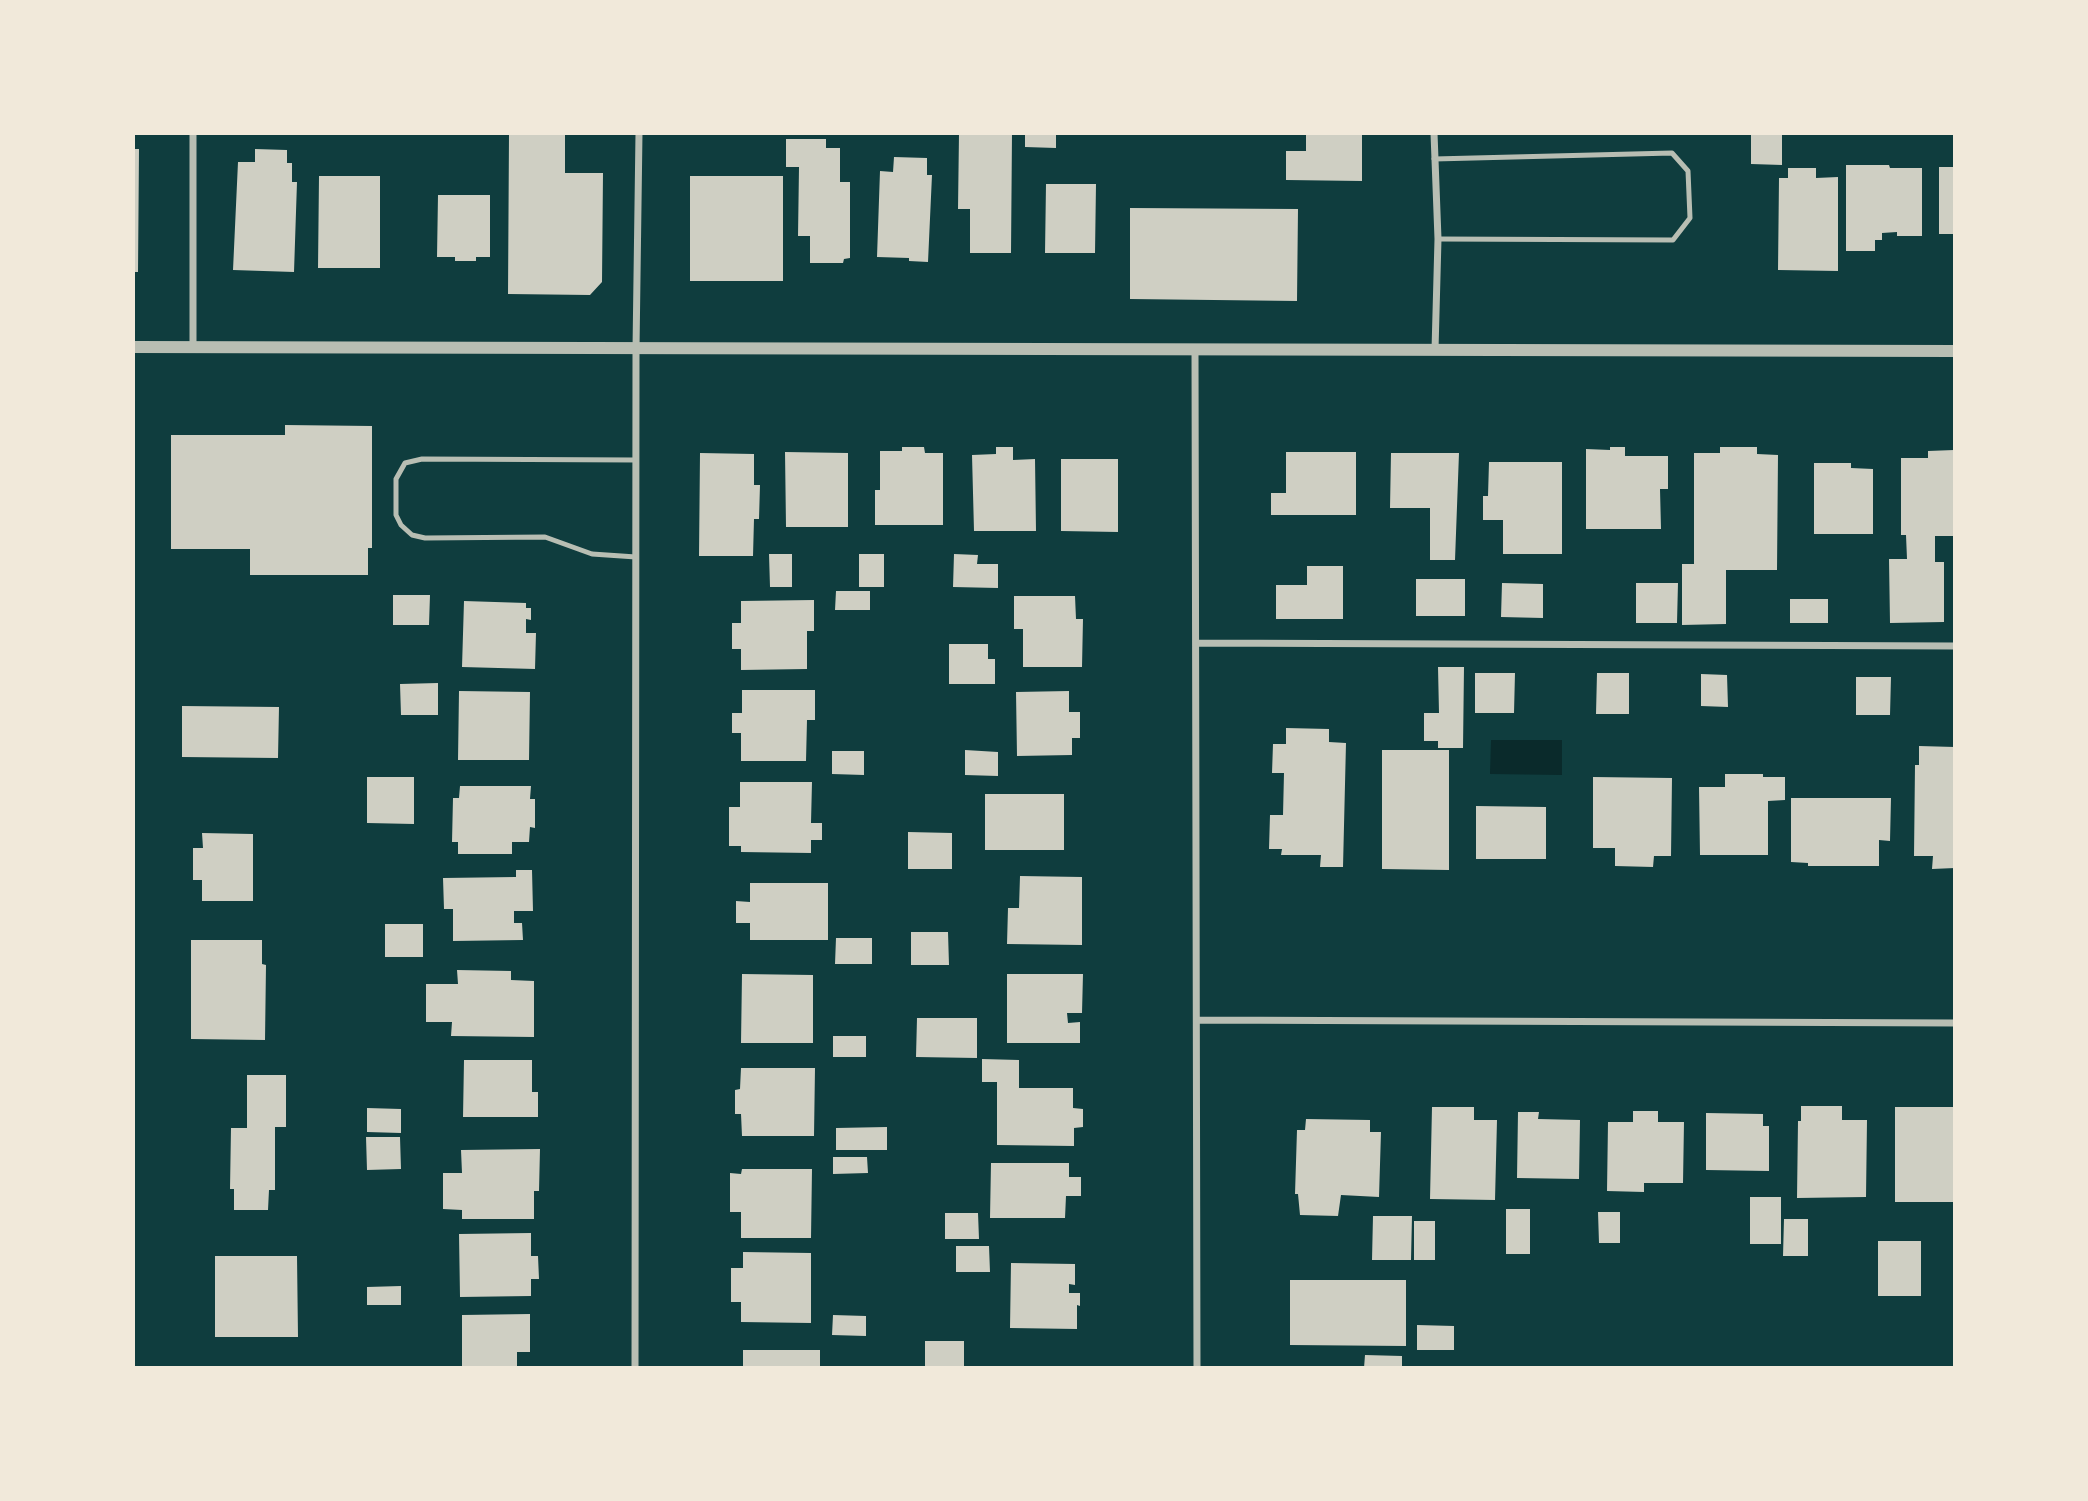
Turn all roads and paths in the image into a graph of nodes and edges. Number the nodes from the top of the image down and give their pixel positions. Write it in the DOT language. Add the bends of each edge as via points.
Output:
graph roads {
  1 [pos="193,133"];
  2 [pos="639,133"];
  3 [pos="1434,133"];
  4 [pos="1434,159"];
  5 [pos="1438,239"];
  6 [pos="133,347"];
  7 [pos="193,347"];
  8 [pos="636,349"];
  9 [pos="1195,350"];
  10 [pos="1435,350"];
  11 [pos="1955,351"];
  12 [pos="636,460"];
  13 [pos="636,557"];
  14 [pos="1197,643"];
  15 [pos="1955,646"];
  16 [pos="1197,1020"];
  17 [pos="1955,1023"];
  18 [pos="635,1368"];
  19 [pos="1197,1368"];
  1 -- 7 [label="street"];
  2 -- 8 [label="street"];
  3 -- 4 [label="street"];
  4 -- 5 [label="street"];
  4 -- 5 [label="lane" via="1672,153 1688,172 1690,218 1673,240"];
  5 -- 10 [label="street"];
  6 -- 7 [label="street"];
  7 -- 8 [label="street"];
  8 -- 9 [label="street"];
  8 -- 12 [label="street"];
  9 -- 10 [label="street"];
  9 -- 14 [label="street"];
  10 -- 11 [label="street"];
  12 -- 13 [label="street"];
  12 -- 13 [label="lane" via="422,459 405,463 396,478 396,515 412,535 545,537 592,554"];
  13 -- 18 [label="street"];
  14 -- 15 [label="street"];
  14 -- 16 [label="street"];
  16 -- 17 [label="street"];
  16 -- 19 [label="street"];
}
